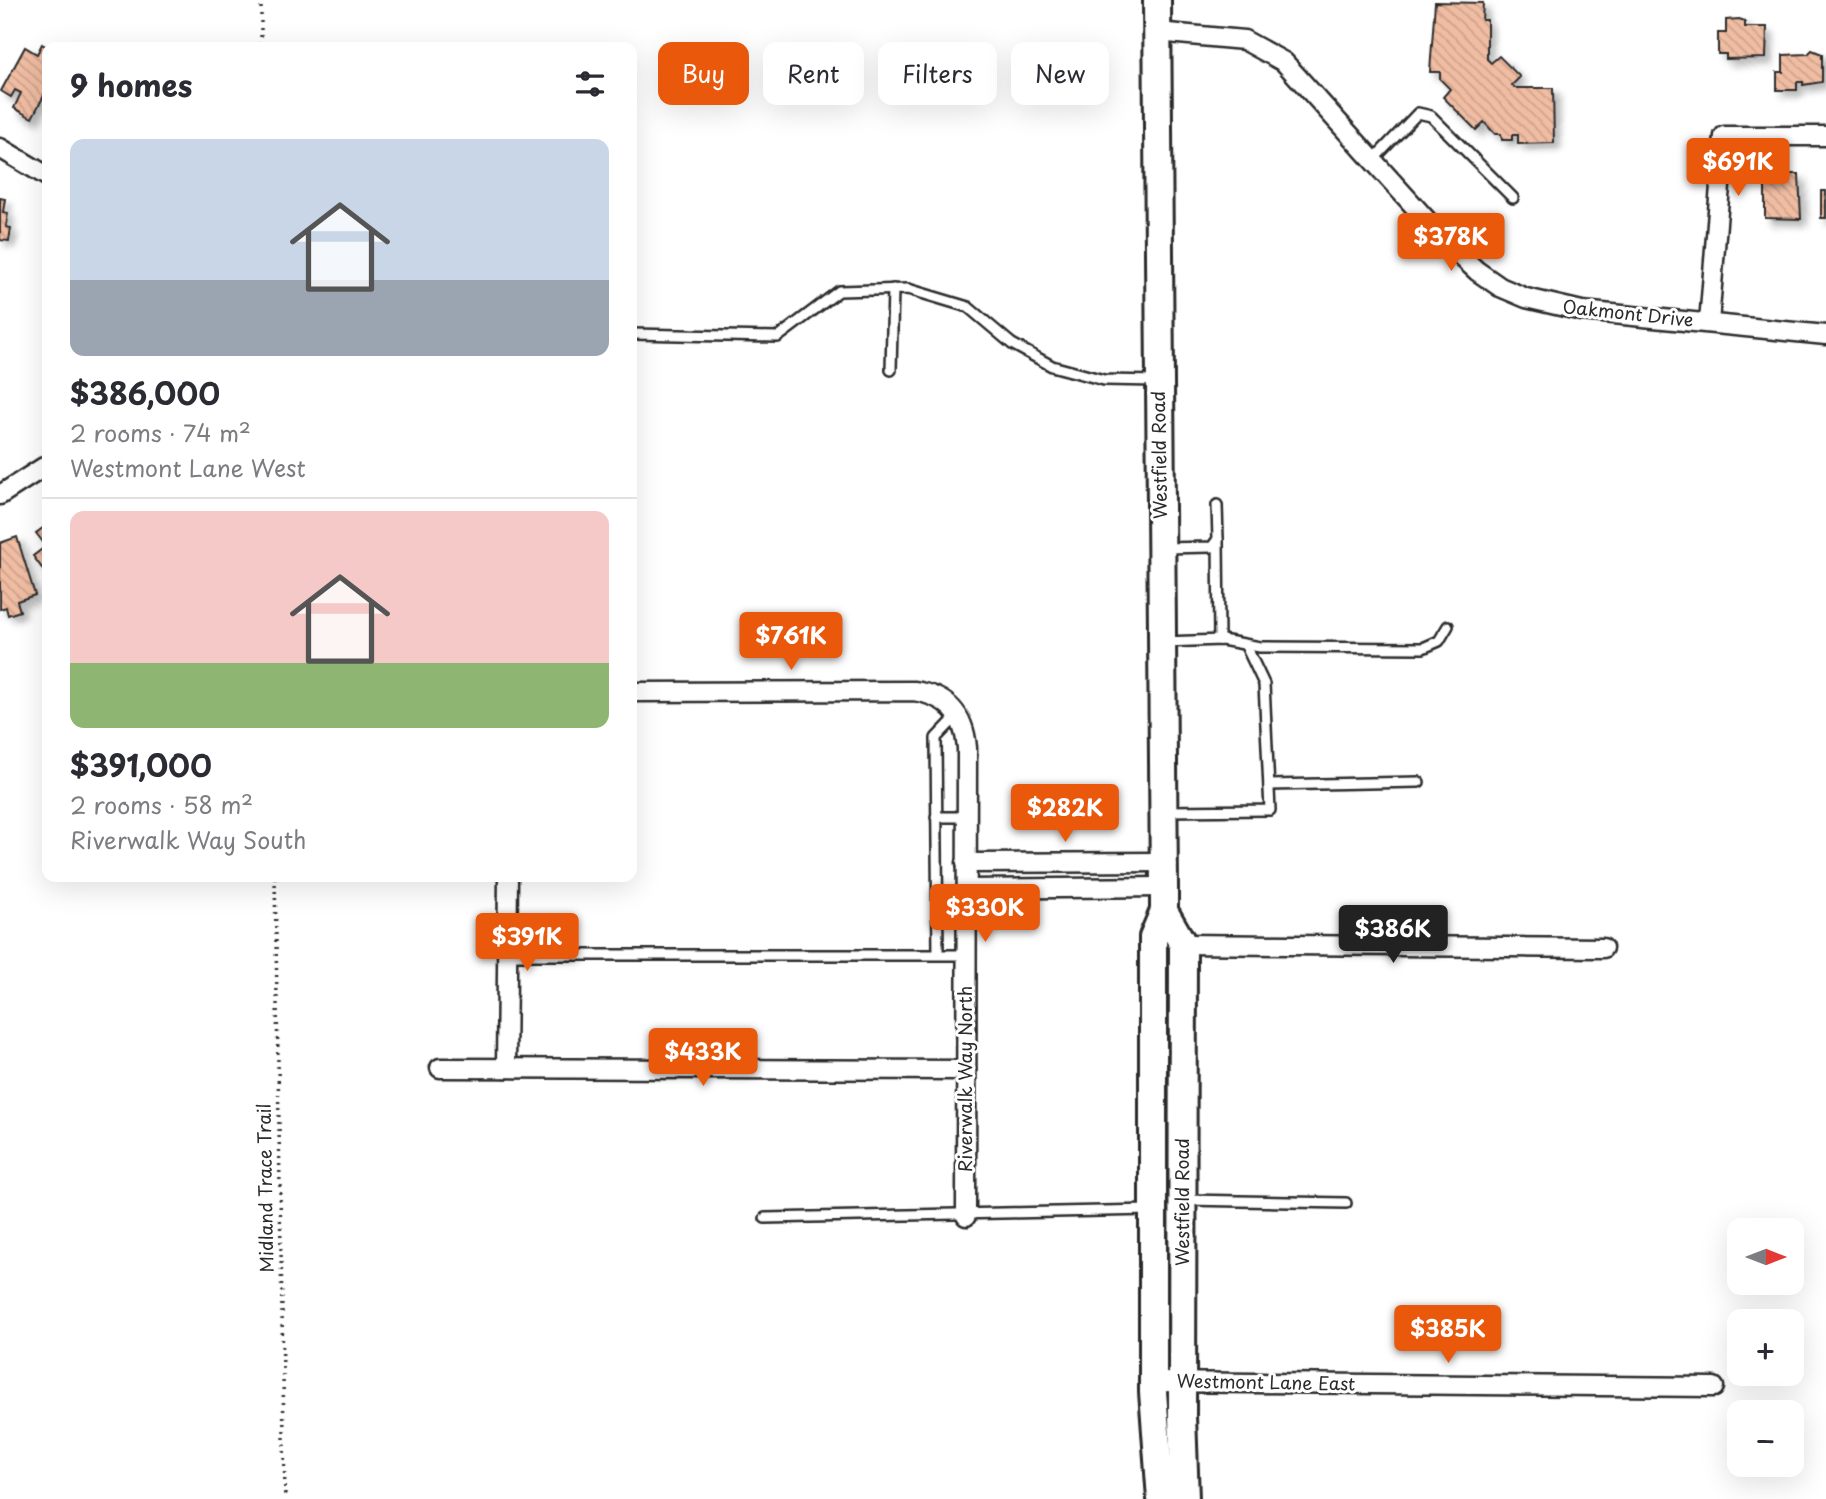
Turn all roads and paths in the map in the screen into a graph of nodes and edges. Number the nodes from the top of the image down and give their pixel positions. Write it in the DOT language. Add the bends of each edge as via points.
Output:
graph roads {
  1 [pos="261,0"];
  2 [pos="1157,0"];
  3 [pos="1157,32"];
  4 [pos="261,42"];
  5 [pos="1826,136"];
  6 [pos="0,148"];
  7 [pos="1374,159"];
  8 [pos="42,173"];
  9 [pos="1513,198"];
  10 [pos="893,289"];
  11 [pos="1709,323"];
  12 [pos="637,334"];
  13 [pos="1826,335"];
  14 [pos="891,370"];
  15 [pos="1160,381"];
  16 [pos="42,468"];
  17 [pos="0,495"];
  18 [pos="1217,505"];
  19 [pos="1217,539"];
  20 [pos="1161,548"];
  21 [pos="1448,626"];
  22 [pos="1219,640"];
  23 [pos="1162,642"];
  24 [pos="1246,646"];
  25 [pos="637,692"];
  26 [pos="958,715"];
  27 [pos="1419,782"];
  28 [pos="1269,785"];
  29 [pos="1164,811"];
  30 [pos="936,817"];
  31 [pos="966,817"];
  32 [pos="966,863"];
  33 [pos="275,882"];
  34 [pos="508,882"];
  35 [pos="1164,887"];
  36 [pos="966,889"];
  37 [pos="1183,944"];
  38 [pos="1604,948"];
  39 [pos="938,954"];
  40 [pos="966,954"];
  41 [pos="508,955"];
  42 [pos="440,1068"];
  43 [pos="506,1068"];
  44 [pos="966,1070"];
  45 [pos="1183,1200"];
  46 [pos="1346,1203"];
  47 [pos="1153,1210"];
  48 [pos="966,1216"];
  49 [pos="765,1218"];
  50 [pos="1153,1382"];
  51 [pos="1182,1382"];
  52 [pos="1714,1387"];
  53 [pos="285,1499"];
  54 [pos="1161,1499"];
  55 [pos="1185,1499"];
  1 -- 4 [label="path"];
  2 -- 3 [label="main road, Westfield Road"];
  3 -- 7 [label="street, Oakmont Drive" via="1228,37 1264,49 1303,80"];
  3 -- 15 [label="main road, Westfield Road"];
  5 -- 11 [label="street" via="1724,136"];
  6 -- 8 [label="street"];
  7 -- 9 [label="lane" via="1418,113 1431,116"];
  7 -- 11 [label="street, Oakmont Drive" via="1451,247 1500,287 1550,306"];
  10 -- 12 [label="lane" via="839,291 778,337"];
  10 -- 14 [label="lane"];
  10 -- 15 [label="lane" via="908,289 968,307 1012,344 1052,366 1104,380"];
  11 -- 13 [label="street, Oakmont Drive"];
  15 -- 20 [label="main road, Westfield Road"];
  16 -- 17 [label="street"];
  18 -- 19 [label="lane"];
  19 -- 20 [label="lane" via="1212,547"];
  19 -- 22 [label="lane"];
  20 -- 23 [label="main road, Westfield Road"];
  21 -- 24 [label="lane" via="1438,641 1423,648"];
  22 -- 23 [label="lane"];
  22 -- 24 [label="lane"];
  23 -- 29 [label="main road, Westfield Road"];
  24 -- 28 [label="lane" via="1264,684"];
  25 -- 26 [label="street, Riverwalk Way North" via="914,691 942,698"];
  26 -- 30 [label="lane" via="936,738"];
  26 -- 31 [label="street, Riverwalk Way North" via="966,740"];
  27 -- 28 [label="lane"];
  28 -- 29 [label="lane" via="1270,810"];
  29 -- 35 [label="main road, Westfield Road"];
  30 -- 31 [label="lane"];
  30 -- 39 [label="lane"];
  31 -- 32 [label="street, Riverwalk Way North"];
  32 -- 35 [label="street"];
  32 -- 36 [label="street, Riverwalk Way North"];
  33 -- 53 [label="path, Midland Trace Trail"];
  34 -- 41 [label="street"];
  35 -- 36 [label="street"];
  35 -- 37 [label="main road, Westfield Road"];
  35 -- 47 [label="main road, Westfield Road" via="1153,937"];
  36 -- 40 [label="street, Riverwalk Way North"];
  37 -- 38 [label="street"];
  37 -- 45 [label="main road, Westfield Road"];
  39 -- 40 [label="lane"];
  39 -- 41 [label="lane"];
  40 -- 44 [label="street, Riverwalk Way North"];
  41 -- 43 [label="street"];
  42 -- 43 [label="street"];
  43 -- 44 [label="street"];
  44 -- 48 [label="street, Riverwalk Way North"];
  45 -- 46 [label="lane"];
  45 -- 51 [label="main road, Westfield Road"];
  47 -- 48 [label="lane"];
  47 -- 50 [label="main road, Westfield Road"];
  48 -- 49 [label="lane"];
  50 -- 51 [label="street, Westmont Lane East"];
  50 -- 54 [label="main road, Westfield Road"];
  51 -- 52 [label="street, Westmont Lane East"];
  51 -- 55 [label="main road, Westfield Road"];
}
